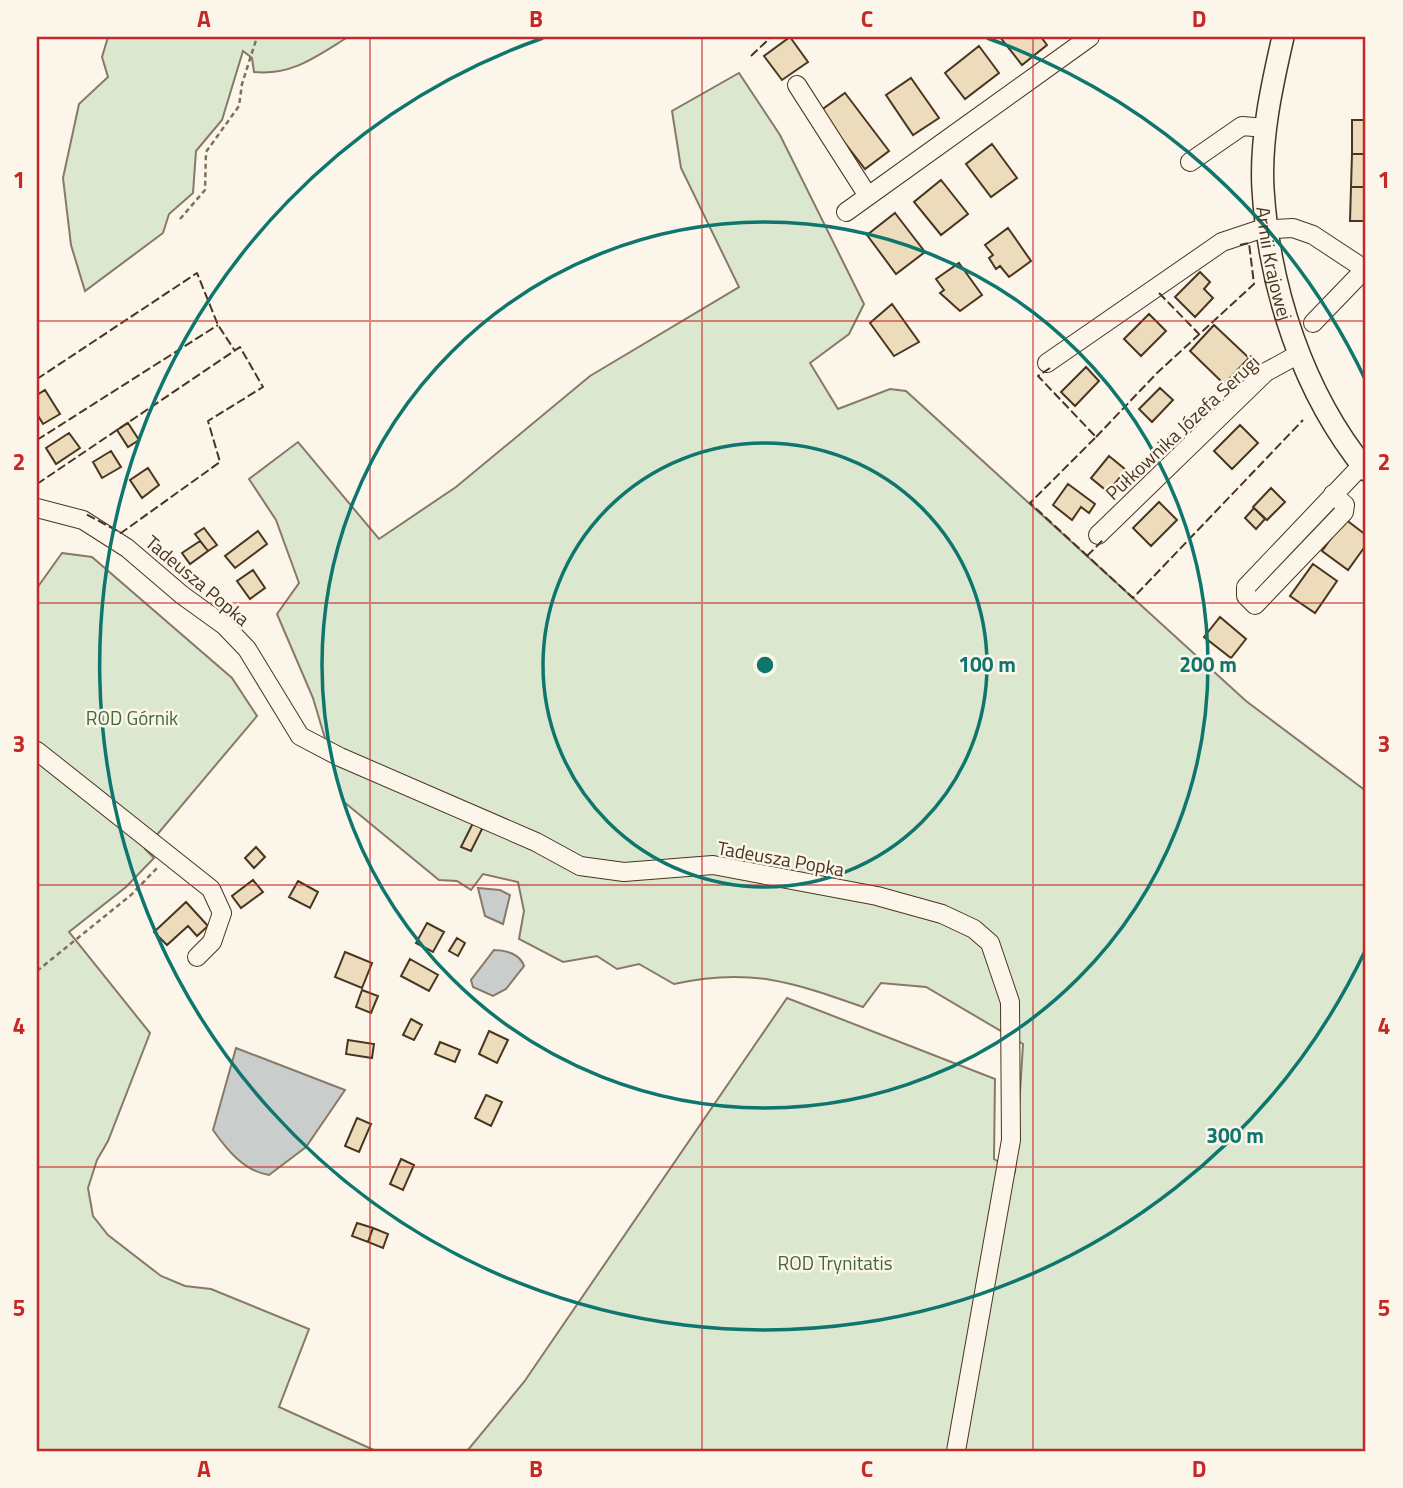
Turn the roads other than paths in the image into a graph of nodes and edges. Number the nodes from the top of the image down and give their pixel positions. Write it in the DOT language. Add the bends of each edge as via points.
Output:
graph roads {
  1 [pos="1283,37"];
  2 [pos="1084,38"];
  3 [pos="797,85"];
  4 [pos="1266,128"];
  5 [pos="1190,162"];
  6 [pos="869,196"];
  7 [pos="846,212"];
  8 [pos="1268,230"];
  9 [pos="1366,270"];
  10 [pos="1313,323"];
  11 [pos="1299,354"];
  12 [pos="1047,363"];
  13 [pos="1364,467"];
  14 [pos="1333,494"];
  15 [pos="37,508"];
  16 [pos="1098,535"];
  17 [pos="37,751"];
  18 [pos="197,957"];
  19 [pos="956,1451"];
  1 -- 4 [label="main road, Armii Krajowej"];
  2 -- 6 [label="street"];
  3 -- 6 [label="street"];
  4 -- 5 [label="street" via="1242,127"];
  4 -- 8 [label="main road, Armii Krajowej" via="1263,188"];
  6 -- 7 [label="street"];
  8 -- 9 [label="street" via="1293,228 1313,235"];
  8 -- 11 [label="main road, Armii Krajowej"];
  8 -- 12 [label="street" via="1222,242"];
  9 -- 10 [label="street"];
  11 -- 13 [label="main road, Armii Krajowej" via="1333,422"];
  11 -- 16 [label="street, Pułkownika Józefa Serugi" via="1266,372"];
  13 -- 14 [label="street"];
  14 -- 14 [label="street" via="1246,587 1246,596 1255,605 1344,512 1345,505"];
  15 -- 19 [label="street, Tadeusza Popka" via="83,520 127,548 225,626 247,649 300,736 340,758 536,842 580,866 624,872 713,866 877,896 942,914 974,929 990,943 1010,1002 1011,1140"];
  17 -- 18 [label="street" via="211,889 222,913 212,942"];
}
